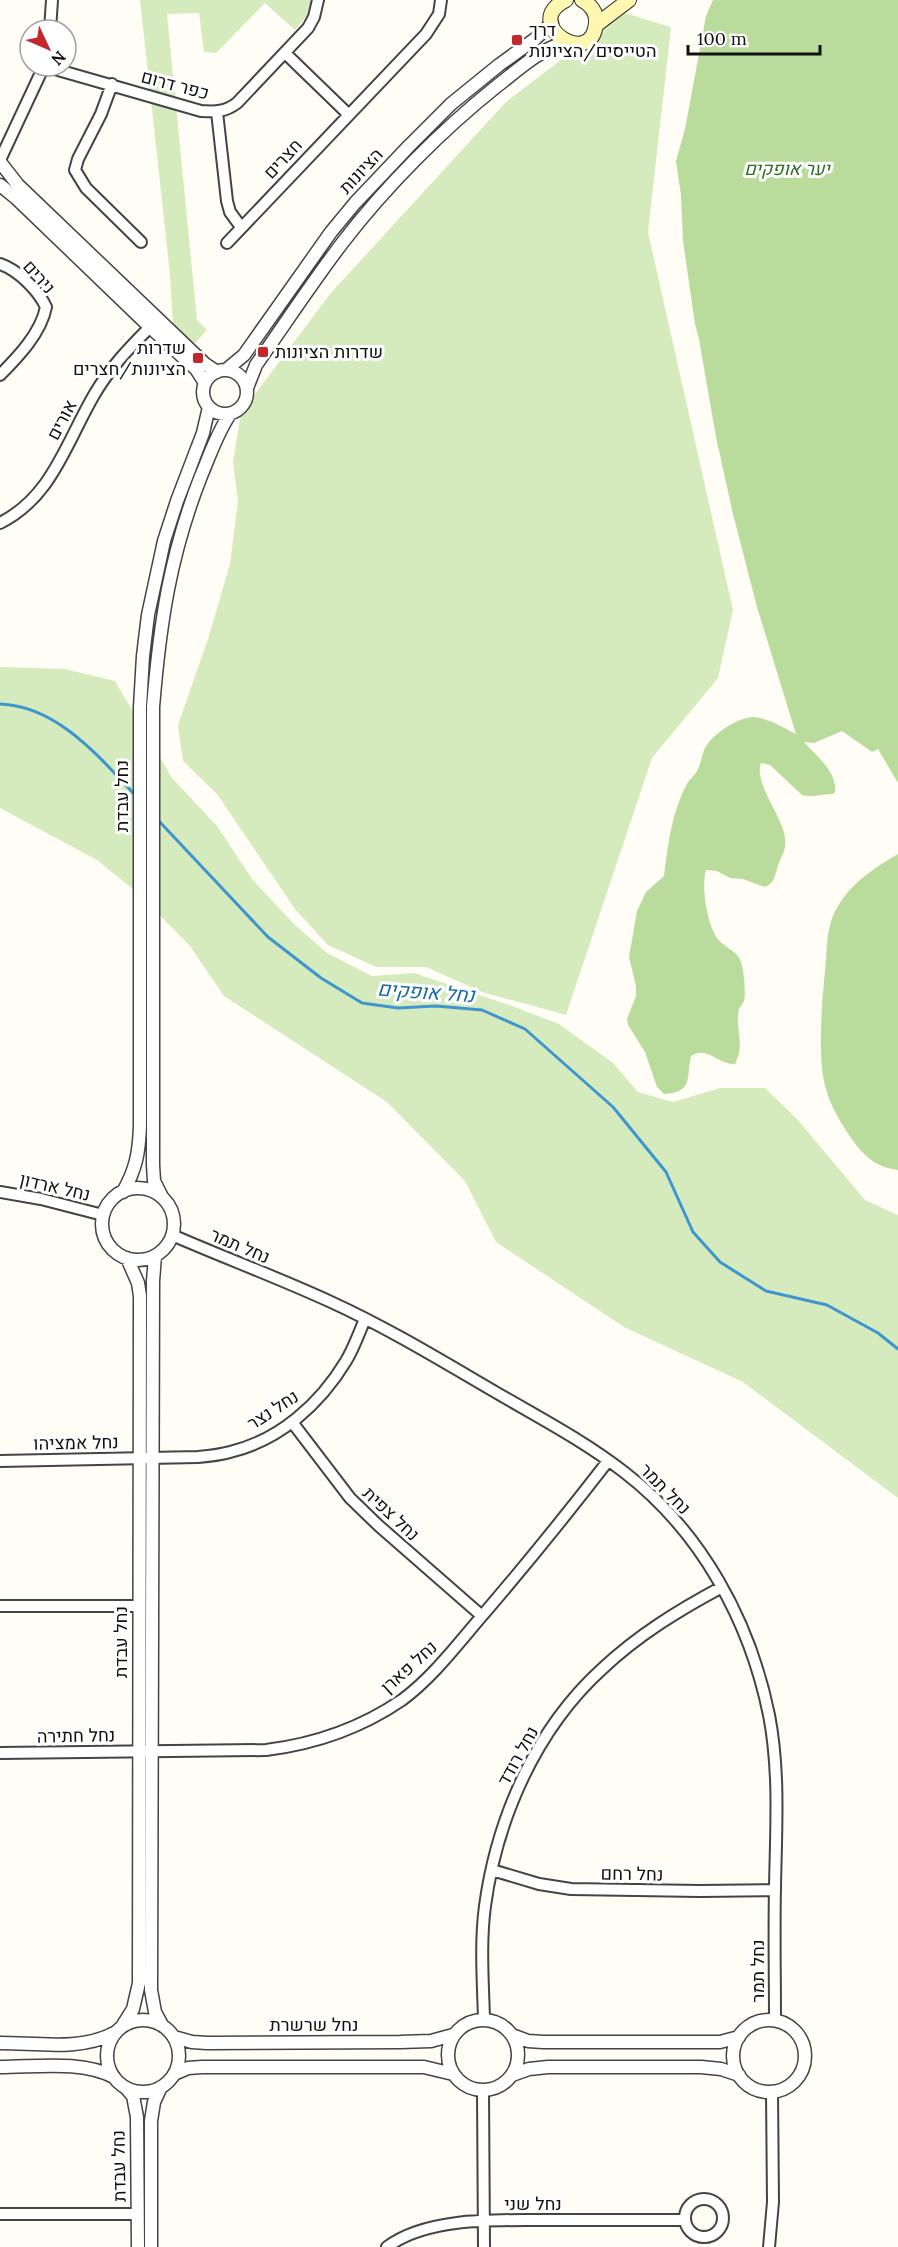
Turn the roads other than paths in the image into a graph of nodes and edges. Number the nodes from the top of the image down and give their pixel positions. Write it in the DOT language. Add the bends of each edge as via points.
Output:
graph roads {
  1 [pos="52,0"];
  2 [pos="318,0"];
  3 [pos="566,0"];
  4 [pos="629,0"];
  5 [pos="587,1"];
  6 [pos="441,2"];
  7 [pos="551,12"];
  8 [pos="51,18"];
  9 [pos="596,25"];
  10 [pos="566,42"];
  11 [pos="285,52"];
  12 [pos="78,75"];
  13 [pos="39,78"];
  14 [pos="112,84"];
  15 [pos="217,112"];
  16 [pos="348,114"];
  17 [pos="17,122"];
  18 [pos="0,138"];
  19 [pos="0,162"];
  20 [pos="0,185"];
  21 [pos="242,227"];
  22 [pos="141,242"];
  23 [pos="227,243"];
  24 [pos="0,264"];
  25 [pos="150,327"];
  26 [pos="221,371"];
  27 [pos="0,375"];
  28 [pos="205,383"];
  29 [pos="247,388"];
  30 [pos="208,407"];
  31 [pos="230,414"];
  32 [pos="0,523"];
  33 [pos="0,1192"];
  34 [pos="123,1192"];
  35 [pos="162,1197"];
  36 [pos="103,1215"];
  37 [pos="172,1235"];
  38 [pos="155,1256"];
  39 [pos="127,1258"];
  40 [pos="365,1319"];
  41 [pos="292,1422"];
  42 [pos="153,1458"];
  43 [pos="139,1459"];
  44 [pos="0,1461"];
  45 [pos="608,1461"];
  46 [pos="722,1587"];
  47 [pos="0,1606"];
  48 [pos="139,1606"];
  49 [pos="482,1616"];
  50 [pos="138,1752"];
  51 [pos="152,1752"];
  52 [pos="0,1754"];
  53 [pos="492,1870"];
  54 [pos="775,1890"];
  55 [pos="484,2019"];
  56 [pos="775,2020"];
  57 [pos="162,2025"];
  58 [pos="119,2029"];
  59 [pos="453,2035"];
  60 [pos="513,2035"];
  61 [pos="174,2037"];
  62 [pos="739,2037"];
  63 [pos="0,2043"];
  64 [pos="0,2067"];
  65 [pos="174,2074"];
  66 [pos="453,2074"];
  67 [pos="512,2075"];
  68 [pos="739,2075"];
  69 [pos="114,2077"];
  70 [pos="125,2087"];
  71 [pos="161,2087"];
  72 [pos="483,2090"];
  73 [pos="772,2092"];
  74 [pos="0,2214"];
  75 [pos="138,2214"];
  76 [pos="685,2220"];
  77 [pos="483,2221"];
  78 [pos="138,2247"];
  79 [pos="151,2247"];
  80 [pos="387,2247"];
  81 [pos="484,2247"];
  82 [pos="769,2247"];
  1 -- 8 [label="street"];
  2 -- 11 [label="street, כפר דרום" via="308,28"];
  3 -- 7 [label="main road"];
  4 -- 9 [label="main road"];
  5 -- 9 [label="main road" via="595,12"];
  6 -- 16 [label="street, חצרים" via="439,14 426,34"];
  7 -- 10 [label="main road" via="555,34"];
  7 -- 26 [label="street, הציונות" via="535,39 452,104 386,170 331,232 244,355"];
  9 -- 10 [label="main road" via="587,40"];
  10 -- 29 [label="street, הציונות" via="533,58 485,96 380,199 343,242 256,365"];
  11 -- 15 [label="street, כפר דרום" via="237,103"];
  11 -- 16 [label="street"];
  12 -- 14 [label="street, כפר דרום"];
  13 -- 17 [label="street"];
  14 -- 15 [label="street, כפר דרום" via="201,111"];
  14 -- 22 [label="street" via="75,170 86,188"];
  15 -- 21 [label="street" via="227,201"];
  16 -- 21 [label="street, חצרים"];
  17 -- 18 [label="street"];
  17 -- 19 [label="street"];
  19 -- 26 [label="street" via="18,185 205,364"];
  20 -- 25 [label="street"];
  21 -- 23 [label="street, חצרים"];
  24 -- 27 [label="street, נירים" via="18,274 42,298 46,308 39,327"];
  25 -- 28 [label="street" via="196,369"];
  25 -- 32 [label="street, אורים" via="105,378 35,498"];
  26 -- 28 [label="street"];
  26 -- 29 [label="street" via="238,374"];
  28 -- 30 [label="street" via="203,394"];
  29 -- 31 [label="street" via="243,404"];
  30 -- 31 [label="street"];
  30 -- 34 [label="street, נחל עבדת" via="203,433 161,552 148,615 140,707 139,1151"];
  31 -- 35 [label="street, נחל עבדת" via="215,441 177,544 161,617 156,668 153,1165 154,1181"];
  33 -- 36 [label="street, נחל ארדון"];
  34 -- 35 [label="street" via="143,1188"];
  34 -- 36 [label="street" via="114,1197"];
  35 -- 37 [label="street" via="173,1214"];
  36 -- 39 [label="street" via="102,1226 110,1246"];
  37 -- 38 [label="street"];
  37 -- 40 [label="street, נחל תמר"];
  38 -- 39 [label="street"];
  38 -- 42 [label="street, נחל עבדת"];
  39 -- 43 [label="street, נחל עבדת" via="140,1296"];
  40 -- 41 [label="street, נחל נצר" via="333,1382"];
  40 -- 45 [label="street, נחל תמר" via="581,1441"];
  41 -- 42 [label="street, נחל נצר" via="263,1440 231,1452"];
  41 -- 49 [label="street, נחל צפית" via="350,1498"];
  42 -- 43 [label="street, נחל אמציהו"];
  42 -- 51 [label="street, נחל עבדת"];
  43 -- 44 [label="street, נחל אמציהו"];
  43 -- 48 [label="street, נחל עבדת"];
  45 -- 46 [label="street, נחל תמר" via="655,1499 705,1559"];
  45 -- 49 [label="street, נחל פארן"];
  46 -- 53 [label="street, נחל רודד" via="681,1609 629,1646 576,1697 526,1771"];
  46 -- 54 [label="street, נחל תמר" via="744,1630 769,1717 776,1794"];
  47 -- 48 [label="street"];
  48 -- 50 [label="street, נחל עבדת"];
  49 -- 51 [label="street, נחל פארן" via="404,1699 337,1734 266,1750"];
  50 -- 51 [label="street, נחל חתירה"];
  50 -- 52 [label="street, נחל חתירה"];
  50 -- 58 [label="street, נחל עבדת" via="139,1983 133,2009"];
  51 -- 57 [label="street, נחל עבדת" via="151,1990"];
  53 -- 54 [label="street, נחל רחם" via="570,1889"];
  53 -- 55 [label="street, נחל רודד" via="483,1939"];
  54 -- 56 [label="street, נחל תמר"];
  55 -- 59 [label="street" via="462,2026"];
  55 -- 60 [label="street" via="505,2026"];
  56 -- 62 [label="street" via="754,2023"];
  56 -- 73 [label="street" via="794,2029 805,2048 805,2059 796,2079"];
  57 -- 58 [label="street" via="142,2019"];
  57 -- 61 [label="street"];
  58 -- 63 [label="street" via="104,2038 78,2044"];
  58 -- 69 [label="street" via="107,2050"];
  59 -- 61 [label="street, נחל שרשרת" via="431,2042 207,2043"];
  59 -- 66 [label="street" via="447,2054"];
  60 -- 62 [label="street" via="543,2042 720,2042"];
  60 -- 67 [label="street" via="519,2055"];
  61 -- 65 [label="street" via="179,2056"];
  62 -- 68 [label="street" via="733,2056"];
  64 -- 69 [label="street" via="82,2067"];
  65 -- 66 [label="street" via="202,2067 424,2067"];
  65 -- 71 [label="street"];
  66 -- 72 [label="street" via="466,2086"];
  67 -- 68 [label="street" via="548,2067 701,2067"];
  67 -- 72 [label="street" via="500,2086"];
  68 -- 73 [label="street" via="753,2088"];
  69 -- 70 [label="street"];
  70 -- 71 [label="street" via="143,2092"];
  70 -- 75 [label="street, נחל עבדת" via="136,2105"];
  71 -- 79 [label="street, נחל עבדת" via="151,2121"];
  72 -- 77 [label="street"];
  73 -- 82 [label="street" via="773,2202"];
  74 -- 75 [label="street"];
  75 -- 78 [label="street, נחל עבדת"];
  76 -- 77 [label="street, נחל שני"];
  77 -- 80 [label="street, נחל שני" via="439,2225"];
  77 -- 81 [label="street"];
}
